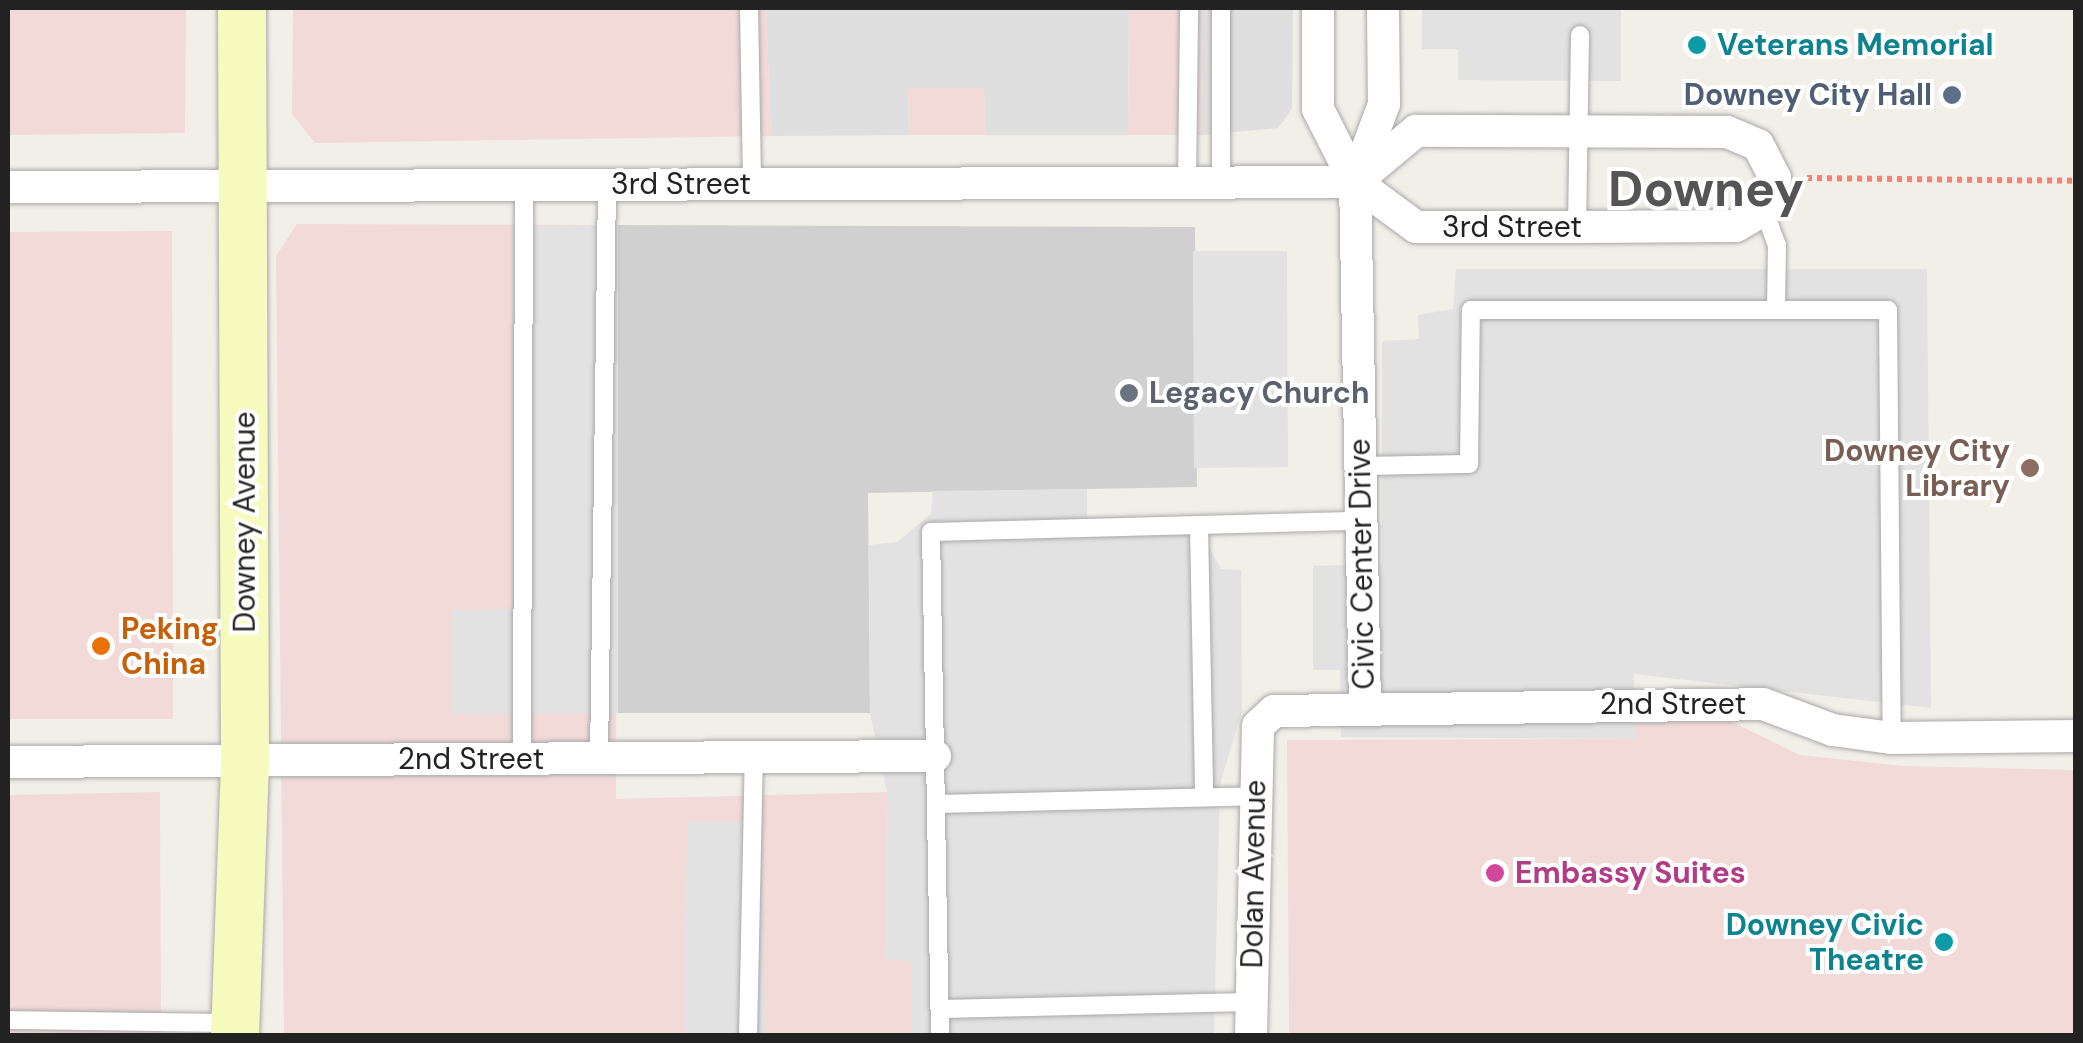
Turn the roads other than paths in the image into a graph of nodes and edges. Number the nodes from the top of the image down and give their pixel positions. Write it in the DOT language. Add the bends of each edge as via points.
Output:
graph roads {
  1 [pos="242,8"];
  2 [pos="749,8"];
  3 [pos="1189,8"];
  4 [pos="1221,8"];
  5 [pos="1318,8"];
  6 [pos="1382,8"];
  7 [pos="1580,35"];
  8 [pos="1579,132"];
  9 [pos="1187,182"];
  10 [pos="1221,182"];
  11 [pos="1355,182"];
  12 [pos="607,184"];
  13 [pos="752,184"];
  14 [pos="524,185"];
  15 [pos="8,186"];
  16 [pos="244,186"];
  17 [pos="1764,210"];
  18 [pos="1577,227"];
  19 [pos="1776,310"];
  20 [pos="1360,466"];
  21 [pos="1361,520"];
  22 [pos="1199,526"];
  23 [pos="1365,706"];
  24 [pos="1266,714"];
  25 [pos="2076,736"];
  26 [pos="1892,738"];
  27 [pos="935,756"];
  28 [pos="599,758"];
  29 [pos="754,758"];
  30 [pos="522,759"];
  31 [pos="245,760"];
  32 [pos="8,762"];
  33 [pos="1256,796"];
  34 [pos="1204,797"];
  35 [pos="936,804"];
  36 [pos="1252,1002"];
  37 [pos="940,1009"];
  38 [pos="8,1020"];
  39 [pos="236,1029"];
  40 [pos="748,1036"];
  41 [pos="940,1036"];
  42 [pos="1250,1036"];
  1 -- 16 [label="main road, Downey Avenue"];
  2 -- 13 [label="lane"];
  3 -- 9 [label="lane"];
  4 -- 10 [label="lane"];
  5 -- 11 [label="street, Civic Center Drive" via="1318,109"];
  6 -- 11 [label="street, Civic Center Drive" via="1384,104"];
  7 -- 8 [label="lane"];
  8 -- 11 [label="street" via="1416,131"];
  8 -- 17 [label="street" via="1727,132 1758,146 1776,178"];
  8 -- 18 [label="lane"];
  9 -- 10 [label="street, 3rd Street"];
  9 -- 13 [label="street, 3rd Street"];
  10 -- 11 [label="street, 3rd Street"];
  11 -- 18 [label="street, 3rd Street" via="1416,227"];
  11 -- 20 [label="street, Civic Center Drive"];
  12 -- 13 [label="street, 3rd Street"];
  12 -- 14 [label="street, 3rd Street"];
  12 -- 28 [label="lane"];
  14 -- 16 [label="street, 3rd Street"];
  14 -- 30 [label="lane"];
  15 -- 16 [label="street, 3rd Street"];
  16 -- 31 [label="main road, Downey Avenue"];
  17 -- 18 [label="street, 3rd Street" via="1736,226"];
  17 -- 19 [label="lane" via="1777,245"];
  19 -- 20 [label="lane" via="1471,310 1470,464"];
  19 -- 26 [label="lane" via="1888,310"];
  20 -- 21 [label="street, Civic Center Drive"];
  21 -- 22 [label="lane"];
  21 -- 23 [label="street, Civic Center Drive"];
  22 -- 27 [label="lane" via="931,532"];
  22 -- 34 [label="lane"];
  23 -- 24 [label="street, 2nd Street"];
  23 -- 26 [label="street, 2nd Street" via="1763,704 1833,730"];
  24 -- 33 [label="street, Dolan Avenue" via="1258,726"];
  25 -- 26 [label="street, 2nd Street"];
  27 -- 29 [label="street, 2nd Street"];
  27 -- 35 [label="lane"];
  28 -- 29 [label="street, 2nd Street"];
  28 -- 30 [label="street, 2nd Street"];
  29 -- 40 [label="lane"];
  30 -- 31 [label="street, 2nd Street"];
  31 -- 32 [label="street, 2nd Street"];
  31 -- 39 [label="main road, Downey Avenue"];
  33 -- 34 [label="lane"];
  33 -- 36 [label="street, Dolan Avenue"];
  34 -- 35 [label="lane"];
  35 -- 37 [label="lane"];
  36 -- 37 [label="lane"];
  36 -- 42 [label="street, Dolan Avenue"];
  37 -- 41 [label="lane"];
  38 -- 39 [label="lane"];
}
